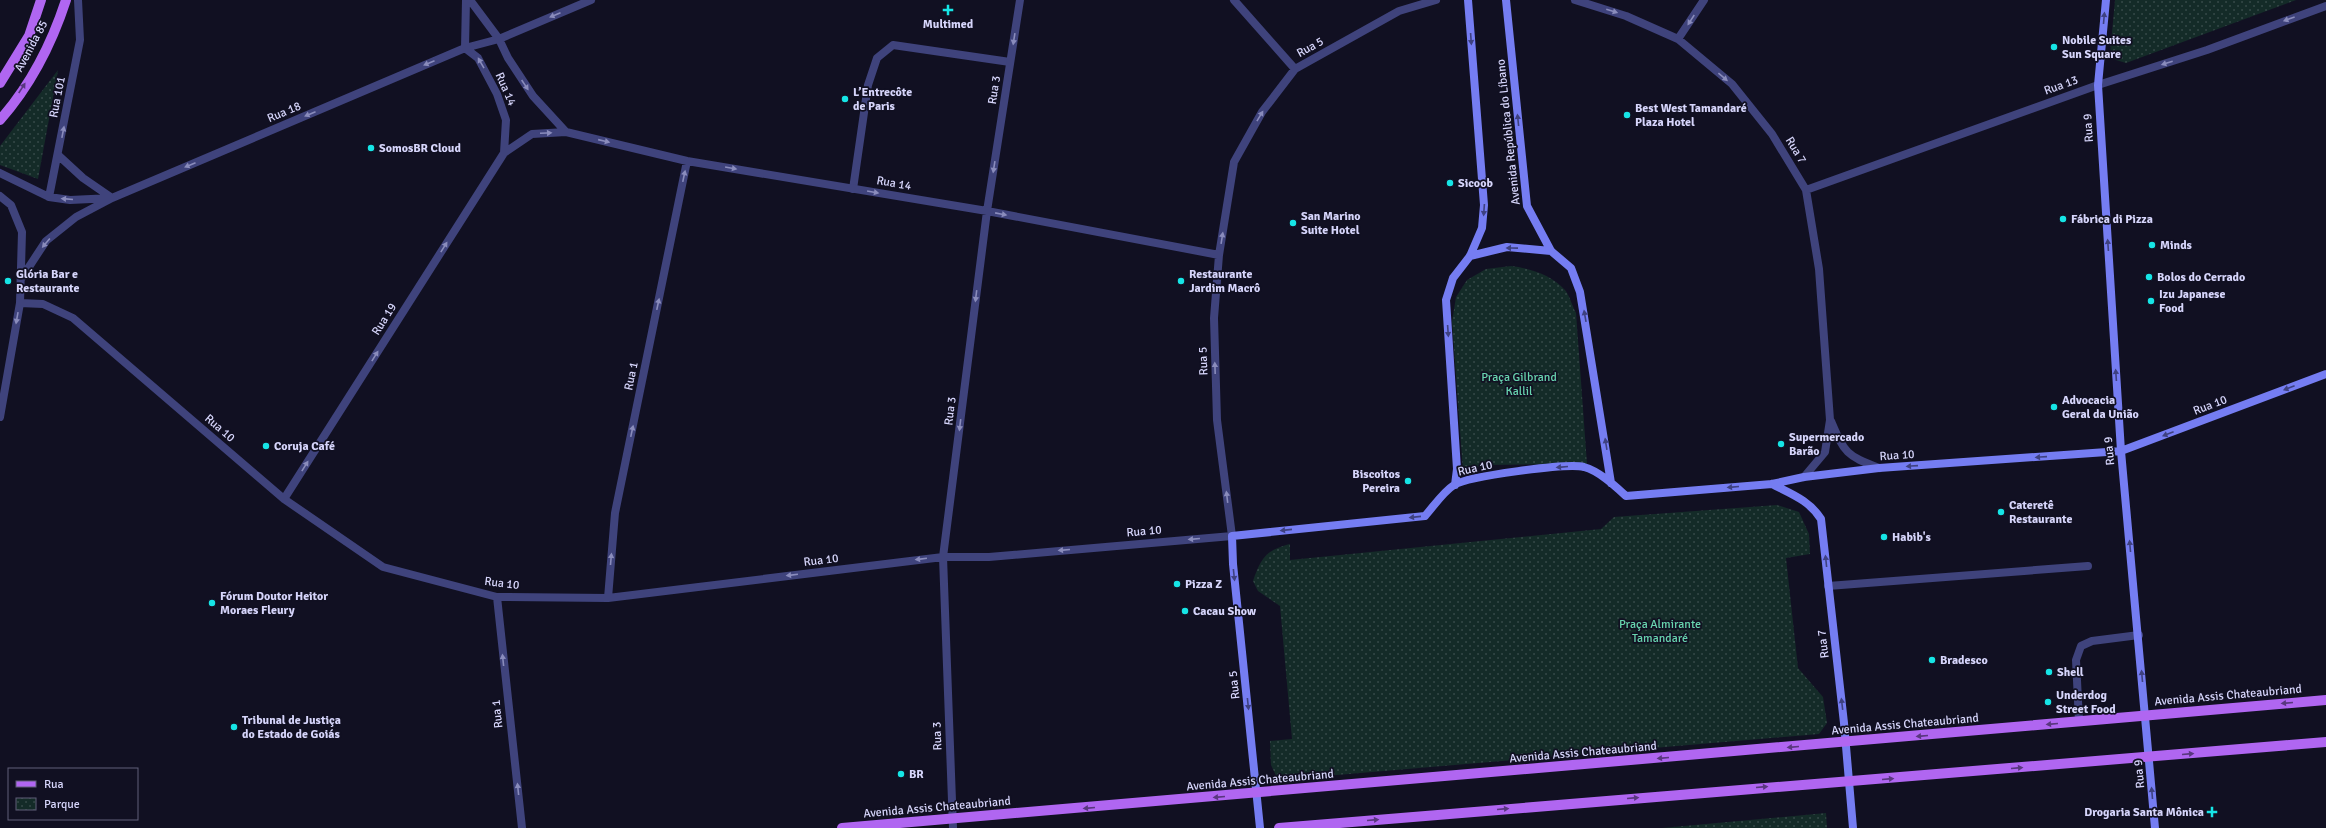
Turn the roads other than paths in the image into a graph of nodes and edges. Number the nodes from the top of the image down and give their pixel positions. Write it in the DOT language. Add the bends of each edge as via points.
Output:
graph roads {
  1 [pos="41,0"];
  2 [pos="66,0"];
  3 [pos="78,0"];
  4 [pos="466,0"];
  5 [pos="470,0"];
  6 [pos="591,0"];
  7 [pos="1020,0"];
  8 [pos="1234,0"];
  9 [pos="1436,0"];
  10 [pos="1468,0"];
  11 [pos="1506,0"];
  12 [pos="1575,0"];
  13 [pos="1704,0"];
  14 [pos="2106,0"];
  15 [pos="2326,6"];
  16 [pos="499,39"];
  17 [pos="1678,39"];
  18 [pos="465,48"];
  19 [pos="1010,62"];
  20 [pos="1295,69"];
  21 [pos="0,83"];
  22 [pos="2098,85"];
  23 [pos="0,120"];
  24 [pos="566,132"];
  25 [pos="504,153"];
  26 [pos="58,155"];
  27 [pos="687,161"];
  28 [pos="0,173"];
  29 [pos="853,189"];
  30 [pos="1806,190"];
  31 [pos="0,196"];
  32 [pos="49,197"];
  33 [pos="112,198"];
  34 [pos="987,211"];
  35 [pos="1551,251"];
  36 [pos="1219,255"];
  37 [pos="1470,256"];
  38 [pos="21,279"];
  39 [pos="20,303"];
  40 [pos="2326,374"];
  41 [pos="0,417"];
  42 [pos="1830,420"];
  43 [pos="2121,451"];
  44 [pos="1879,468"];
  45 [pos="1804,477"];
  46 [pos="1611,483"];
  47 [pos="1772,484"];
  48 [pos="1455,485"];
  49 [pos="284,499"];
  50 [pos="1232,536"];
  51 [pos="943,557"];
  52 [pos="2088,566"];
  53 [pos="1828,586"];
  54 [pos="497,597"];
  55 [pos="608,598"];
  56 [pos="2139,635"];
  57 [pos="2326,700"];
  58 [pos="2146,715"];
  59 [pos="2079,721"];
  60 [pos="2326,742"];
  61 [pos="1845,743"];
  62 [pos="2149,757"];
  63 [pos="1849,781"];
  64 [pos="1258,793"];
  65 [pos="953,824"];
  66 [pos="522,828"];
  67 [pos="842,828"];
  68 [pos="1260,828"];
  69 [pos="1279,828"];
  70 [pos="1853,828"];
  71 [pos="2155,828"];
  1 -- 21 [label="main road, Avenida 85" via="30,36"];
  23 -- 2 [label="main road, Avenida 85, one-way" via="42,59 59,23"];
  26 -- 3 [label="street, Rua 101, one-way" via="80,40"];
  4 -- 18 [label="street"];
  5 -- 16 [label="street, Rua 14"];
  6 -- 16 [label="street, Rua 18, one-way"];
  7 -- 19 [label="street, Rua 3, one-way"];
  8 -- 20 [label="street"];
  9 -- 20 [label="street, Rua 5" via="1399,11"];
  10 -- 37 [label="main road, one-way" via="1484,205 1482,228"];
  35 -- 11 [label="main road, Avenida República do Líbano, one-way" via="1527,206"];
  12 -- 17 [label="street, Rua 7, one-way" via="1626,16"];
  13 -- 17 [label="street, one-way"];
  22 -- 14 [label="main road, Rua 9, one-way"];
  15 -- 22 [label="street, Rua 13, one-way" via="2208,50"];
  16 -- 18 [label="street, Rua 18"];
  16 -- 24 [label="street, Rua 14, one-way" via="532,96"];
  17 -- 30 [label="street, Rua 7, one-way" via="1732,84 1772,134"];
  25 -- 18 [label="street, Rua 14, one-way" via="506,120 497,94 478,58"];
  18 -- 33 [label="street, Rua 18, one-way"];
  19 -- 29 [label="street" via="893,45 877,58 868,85"];
  19 -- 34 [label="street, Rua 3, one-way"];
  36 -- 20 [label="street, Rua 5, one-way" via="1234,162 1262,112"];
  22 -- 30 [label="street, Rua 13"];
  43 -- 22 [label="main road, Rua 9, one-way"];
  25 -- 24 [label="street, Rua 14, one-way" via="532,134"];
  24 -- 27 [label="street, Rua 14, one-way"];
  49 -- 25 [label="street, Rua 19, one-way"];
  26 -- 32 [label="street, Rua 101"];
  26 -- 33 [label="street" via="83,178"];
  27 -- 29 [label="street, Rua 14, one-way"];
  55 -- 27 [label="street, Rua 1, one-way" via="615,513"];
  28 -- 32 [label="street, Rua 18"];
  29 -- 34 [label="street, Rua 14, one-way"];
  30 -- 42 [label="street, Rua 7" via="1819,269"];
  31 -- 38 [label="street" via="11,205 22,232"];
  33 -- 32 [label="street, Rua 18, one-way" via="70,200"];
  33 -- 38 [label="street, Rua 18, one-way" via="76,217 46,241"];
  34 -- 36 [label="street, Rua 14, one-way"];
  34 -- 51 [label="street, Rua 3, one-way"];
  35 -- 37 [label="main road, one-way" via="1507,247"];
  46 -- 35 [label="main road, Avenida República do Líbano, one-way" via="1580,292 1571,268"];
  50 -- 36 [label="street, Rua 5, one-way" via="1217,420 1214,318"];
  37 -- 48 [label="main road, one-way" via="1453,278 1446,300 1457,469"];
  38 -- 39 [label="street"];
  39 -- 41 [label="street, one-way"];
  39 -- 49 [label="street, Rua 10" via="43,304 73,318"];
  40 -- 43 [label="main road, Rua 10, one-way"];
  42 -- 44 [label="street, Rua 7" via="1843,450 1855,459"];
  42 -- 45 [label="street, Rua 7" via="1825,452"];
  43 -- 44 [label="main road, Rua 10, one-way"];
  56 -- 43 [label="main road, Rua 9, one-way"];
  44 -- 45 [label="main road, Rua 10"];
  45 -- 47 [label="main road, Rua 10"];
  47 -- 46 [label="main road, Rua 10, one-way" via="1626,496"];
  46 -- 48 [label="main road, Rua 10, one-way" via="1584,467 1566,467 1488,476"];
  53 -- 47 [label="main road, Rua 7, one-way" via="1821,519 1805,500"];
  48 -- 50 [label="main road, Rua 10, one-way" via="1425,516"];
  49 -- 54 [label="street, Rua 10" via="383,567"];
  50 -- 51 [label="street, Rua 10, one-way" via="989,557"];
  50 -- 64 [label="main road, Rua 5, one-way"];
  51 -- 55 [label="street, Rua 10, one-way"];
  51 -- 65 [label="street, Rua 3"];
  52 -- 53 [label="street"];
  61 -- 53 [label="main road, Rua 7, one-way"];
  54 -- 55 [label="street, Rua 10"];
  66 -- 54 [label="street, Rua 1, one-way"];
  58 -- 56 [label="main road, Rua 9, one-way"];
  56 -- 59 [label="street" via="2092,641 2081,646 2076,660"];
  57 -- 58 [label="main road, Avenida Assis Chateaubriand, one-way"];
  58 -- 59 [label="main road, Avenida Assis Chateaubriand"];
  58 -- 62 [label="main road, Rua 9"];
  59 -- 61 [label="main road, Avenida Assis Chateaubriand, one-way"];
  62 -- 60 [label="main road, one-way"];
  61 -- 63 [label="main road, Rua 7"];
  61 -- 64 [label="main road, Avenida Assis Chateaubriand, one-way"];
  63 -- 62 [label="main road, one-way"];
  71 -- 62 [label="main road, Rua 9, one-way"];
  69 -- 63 [label="main road, one-way"];
  63 -- 70 [label="main road, Rua 7"];
  64 -- 65 [label="main road, Avenida Assis Chateaubriand, one-way"];
  64 -- 68 [label="main road, Rua 5"];
  65 -- 67 [label="main road, Avenida Assis Chateaubriand"];
}
